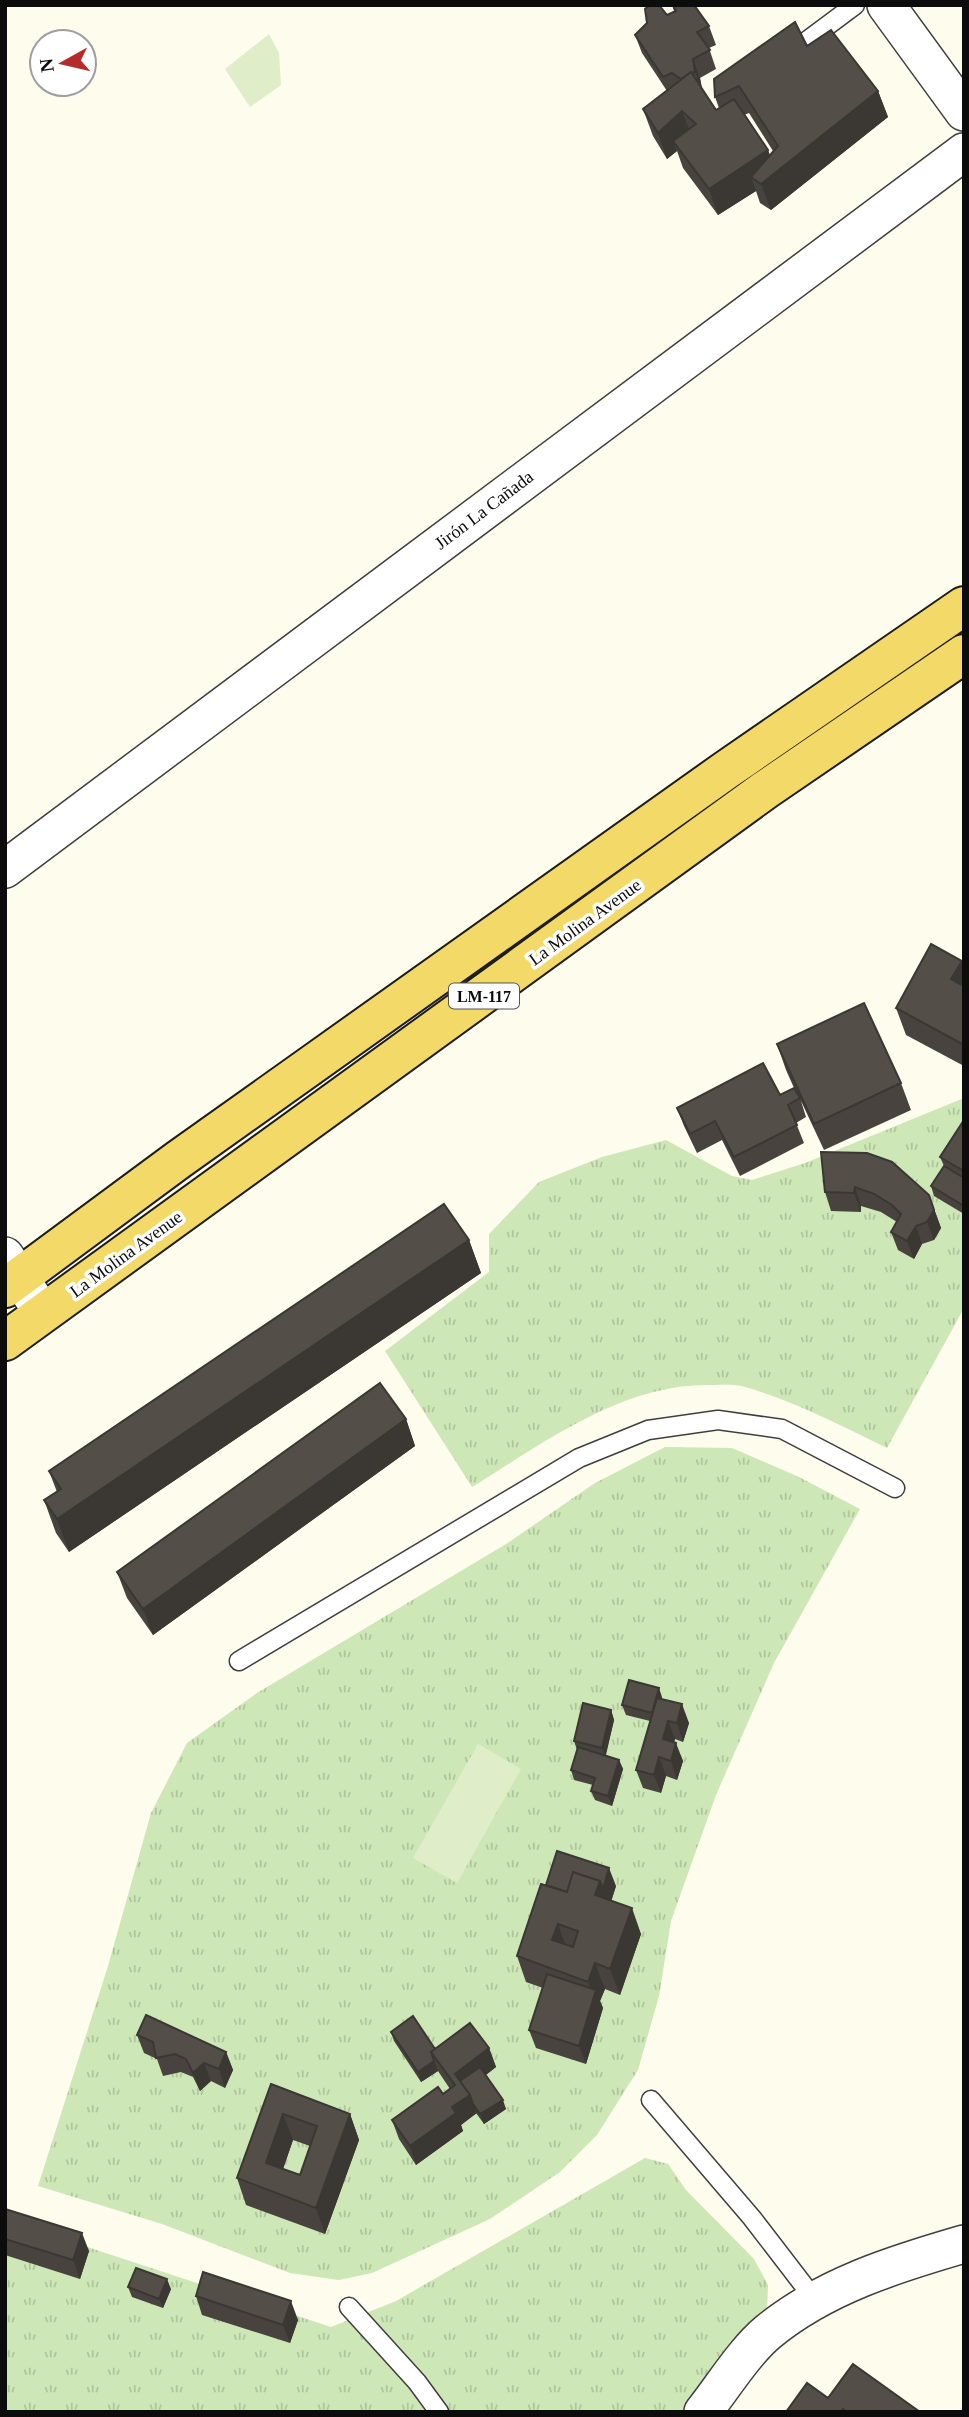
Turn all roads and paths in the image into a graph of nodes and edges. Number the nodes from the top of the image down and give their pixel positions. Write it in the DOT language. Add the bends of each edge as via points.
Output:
graph roads {
  1 [pos="855,5"];
  2 [pos="886,5"];
  3 [pos="772,68"];
  4 [pos="964,111"];
  5 [pos="964,152"];
  6 [pos="964,606"];
  7 [pos="964,654"];
  8 [pos="5,869"];
  9 [pos="10,1274"];
  10 [pos="44,1313"];
  11 [pos="5,1341"];
  12 [pos="895,1488"];
  13 [pos="239,1661"];
  14 [pos="651,2100"];
  15 [pos="964,2244"];
  16 [pos="815,2300"];
  17 [pos="349,2307"];
  18 [pos="439,2412"];
  19 [pos="702,2412"];
  1 -- 3 [label="lane"];
  2 -- 4 [label="street"];
  5 -- 8 [label="street, Jirón La Cañada"];
  6 -- 9 [label="main road, LM-117"];
  7 -- 10 [label="main road, La Molina Avenue / LM-117" via="765,790"];
  9 -- 10 [label="street"];
  10 -- 11 [label="main road, La Molina Avenue / LM-117"];
  12 -- 13 [label="lane" via="782,1429 718,1420 648,1430 579,1458"];
  14 -- 16 [label="lane"];
  15 -- 16 [label="street" via="895,2264"];
  16 -- 19 [label="street" via="766,2334"];
  17 -- 18 [label="lane"];
}
